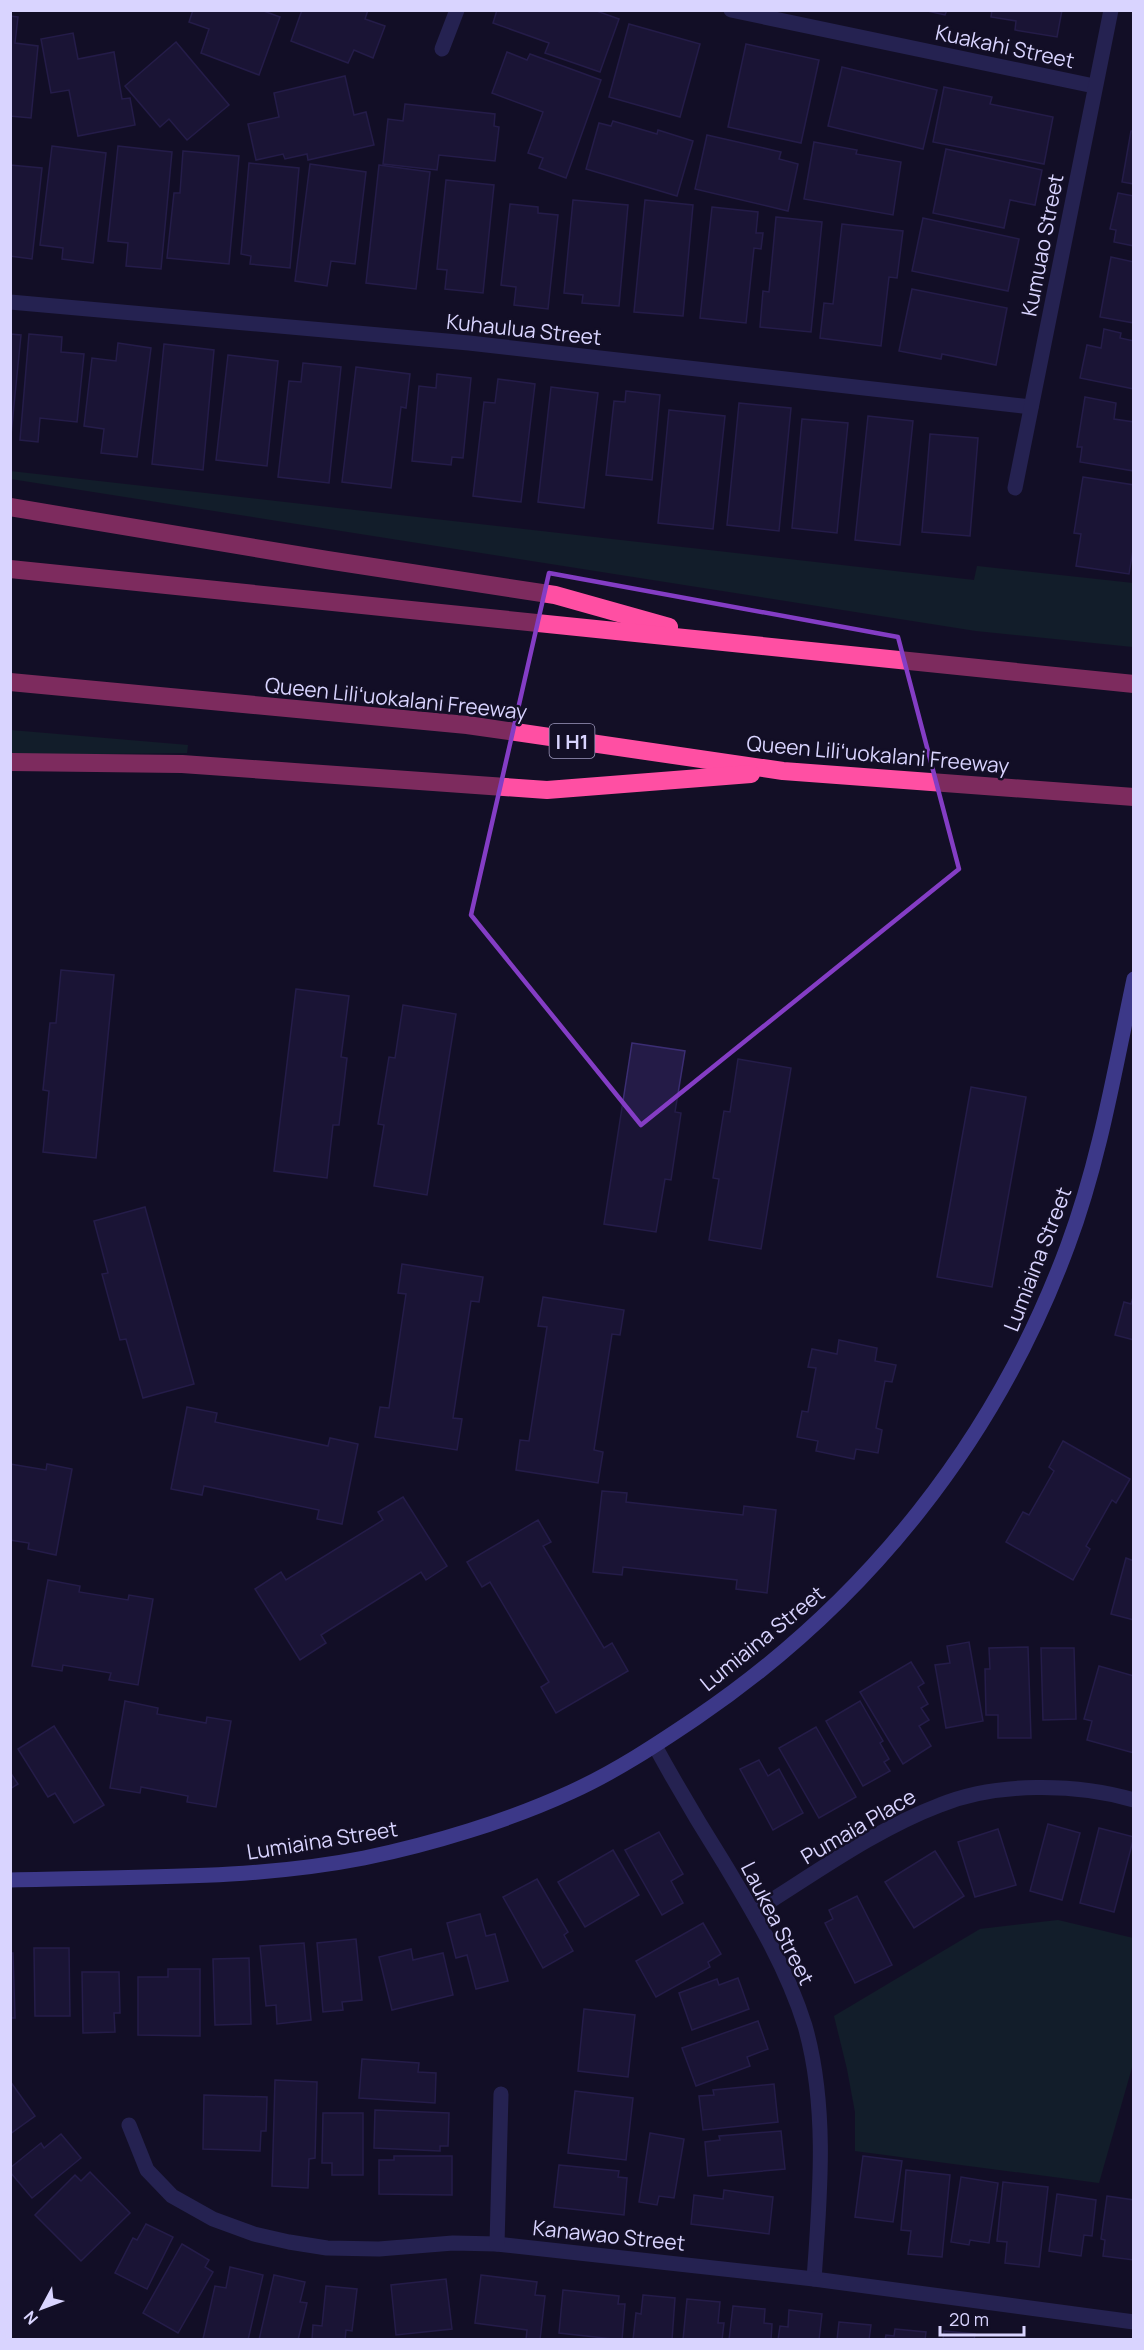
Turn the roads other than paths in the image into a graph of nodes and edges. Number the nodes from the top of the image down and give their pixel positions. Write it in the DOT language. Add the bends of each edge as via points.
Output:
graph roads {
  1 [pos="457,10"];
  2 [pos="730,10"];
  3 [pos="1111,10"];
  4 [pos="442,49"];
  5 [pos="1094,86"];
  6 [pos="10,302"];
  7 [pos="1031,407"];
  8 [pos="1016,488"];
  9 [pos="10,507"];
  10 [pos="10,569"];
  11 [pos="714,640"];
  12 [pos="10,682"];
  13 [pos="1134,684"];
  14 [pos="10,762"];
  15 [pos="783,771"];
  16 [pos="1134,797"];
  17 [pos="1134,979"];
  18 [pos="655,1746"];
  19 [pos="1134,1800"];
  20 [pos="10,1880"];
  21 [pos="753,1912"];
  22 [pos="501,2094"];
  23 [pos="129,2125"];
  24 [pos="497,2244"];
  25 [pos="814,2279"];
  26 [pos="1134,2322"];
  1 -- 4 [label="street"];
  2 -- 5 [label="street, Kuakahi Street"];
  3 -- 5 [label="street, Kumuao Street"];
  5 -- 7 [label="street, Kumuao Street"];
  6 -- 7 [label="street, Kuhaulua Street" via="469,343"];
  7 -- 8 [label="street, Kumuao Street"];
  9 -- 11 [label="highway" via="555,595"];
  10 -- 11 [label="highway"];
  11 -- 13 [label="highway"];
  12 -- 15 [label="highway, Queen Liliʻuokalani Freeway / I H1" via="467,725"];
  14 -- 15 [label="highway" via="182,764 547,790"];
  15 -- 16 [label="highway, Queen Liliʻuokalani Freeway / I H1"];
  17 -- 18 [label="street, Lumiaina Street" via="1088,1185 1068,1246 1023,1351 987,1414 902,1535 843,1599 746,1684"];
  18 -- 20 [label="street, Lumiaina Street" via="571,1792 422,1844 367,1857 231,1875"];
  18 -- 21 [label="street, Laukea Street"];
  19 -- 21 [label="street, Pumaia Place" via="1052,1786 986,1792 942,1804 900,1822"];
  21 -- 25 [label="street, Laukea Street" via="778,1959 804,2026 814,2075 821,2182"];
  22 -- 24 [label="street"];
  23 -- 24 [label="street, Kanawao Street" via="147,2170 172,2196 213,2219 254,2234 327,2248"];
  24 -- 25 [label="street, Kanawao Street"];
  25 -- 26 [label="street, Kanawao Street"];
}
